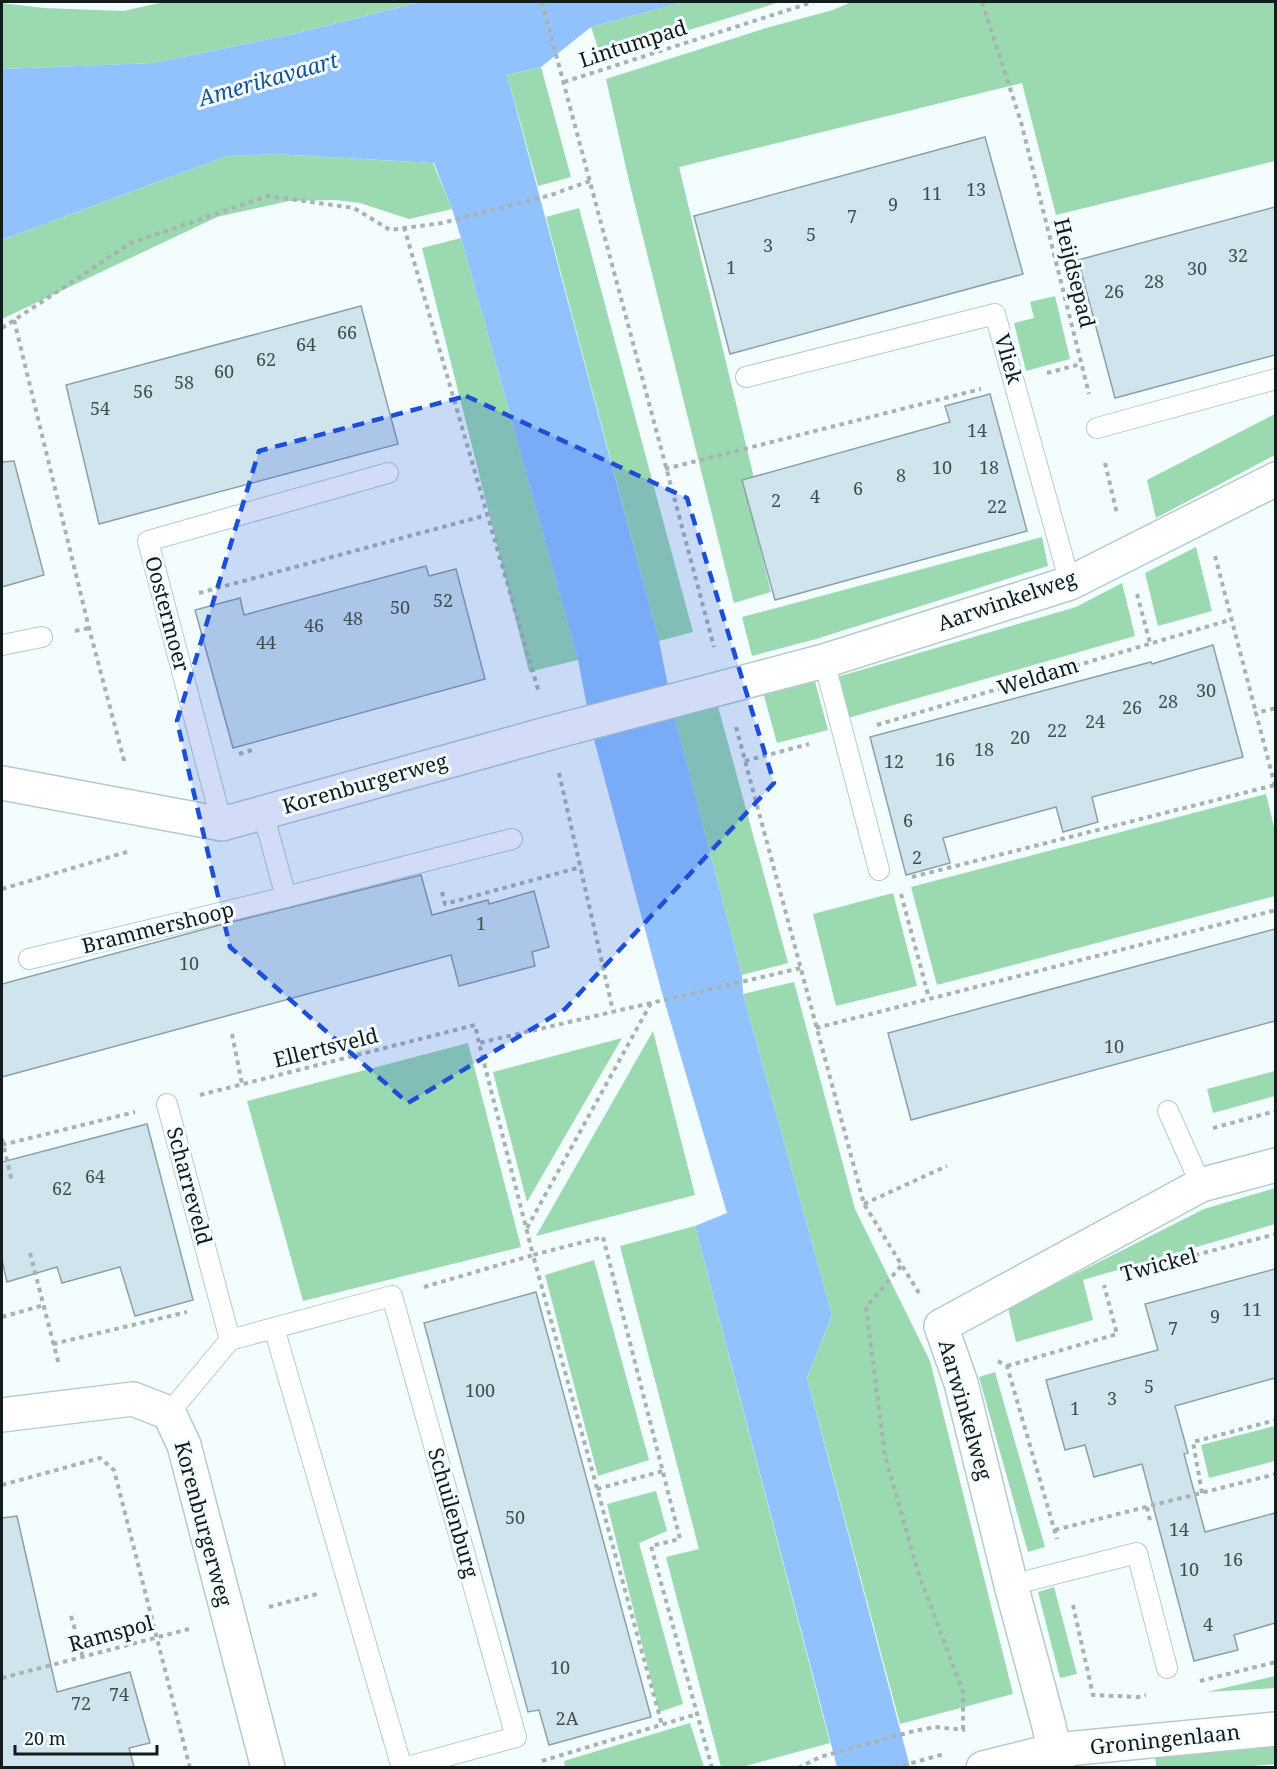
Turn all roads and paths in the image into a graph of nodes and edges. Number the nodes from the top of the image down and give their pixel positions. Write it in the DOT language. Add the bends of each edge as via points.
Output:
graph roads {
  1 [pos="542,2"];
  2 [pos="813,2"];
  3 [pos="982,2"];
  4 [pos="559,62"];
  5 [pos="564,82"];
  6 [pos="590,181"];
  7 [pos="404,227"];
  8 [pos="14,320"];
  9 [pos="2,328"];
  10 [pos="1081,364"];
  11 [pos="746,377"];
  12 [pos="1275,379"];
  13 [pos="1014,381"];
  14 [pos="1097,428"];
  15 [pos="665,469"];
  16 [pos="388,473"];
  17 [pos="1275,479"];
  18 [pos="488,515"];
  19 [pos="1204,515"];
  20 [pos="1127,554"];
  21 [pos="1070,583"];
  22 [pos="163,603"];
  23 [pos="1233,619"];
  24 [pos="42,637"];
  25 [pos="2,645"];
  26 [pos="824,661"];
  27 [pos="725,687"];
  28 [pos="1275,708"];
  29 [pos="1256,714"];
  30 [pos="563,729"];
  31 [pos="843,735"];
  32 [pos="746,761"];
  33 [pos="2,783"];
  34 [pos="1275,786"];
  35 [pos="137,808"];
  36 [pos="263,813"];
  37 [pos="222,824"];
  38 [pos="512,839"];
  39 [pos="134,850"];
  40 [pos="434,859"];
  41 [pos="581,867"];
  42 [pos="879,870"];
  43 [pos="909,878"];
  44 [pos="2,889"];
  45 [pos="901,892"];
  46 [pos="286,897"];
  47 [pos="1275,910"];
  48 [pos="29,959"];
  49 [pos="801,968"];
  50 [pos="929,998"];
  51 [pos="651,1003"];
  52 [pos="613,1011"];
  53 [pos="816,1028"];
  54 [pos="232,1035"];
  55 [pos="479,1043"];
  56 [pos="242,1084"];
  57 [pos="167,1104"];
  58 [pos="1168,1111"];
  59 [pos="1275,1111"];
  60 [pos="1180,1137"];
  61 [pos="2,1139"];
  62 [pos="2,1145"];
  63 [pos="1275,1165"];
  64 [pos="947,1166"];
  65 [pos="12,1182"];
  66 [pos="1201,1185"];
  67 [pos="864,1204"];
  68 [pos="527,1228"];
  69 [pos="1275,1234"];
  70 [pos="30,1252"];
  71 [pos="533,1254"];
  72 [pos="901,1266"];
  73 [pos="1126,1274"];
  74 [pos="1103,1280"];
  75 [pos="392,1296"];
  76 [pos="221,1304"];
  77 [pos="44,1305"];
  78 [pos="2,1317"];
  79 [pos="274,1328"];
  80 [pos="230,1340"];
  81 [pos="53,1344"];
  82 [pos="1007,1366"];
  83 [pos="69,1407"];
  84 [pos="169,1413"];
  85 [pos="2,1415"];
  86 [pos="1275,1420"];
  87 [pos="663,1471"];
  88 [pos="1275,1474"];
  89 [pos="2,1485"];
  90 [pos="597,1489"];
  91 [pos="1202,1493"];
  92 [pos="1055,1530"];
  93 [pos="348,1584"];
  94 [pos="1011,1585"];
  95 [pos="70,1616"];
  96 [pos="229,1619"];
  97 [pos="157,1637"];
  98 [pos="83,1657"];
  99 [pos="1275,1662"];
  100 [pos="1167,1668"];
  101 [pos="2,1678"];
  102 [pos="1193,1683"];
  103 [pos="1150,1694"];
  104 [pos="1138,1697"];
  105 [pos="697,1714"];
  106 [pos="662,1725"];
  107 [pos="1275,1729"];
  108 [pos="963,1730"];
  109 [pos="914,1731"];
  110 [pos="1056,1759"];
  111 [pos="922,1760"];
  112 [pos="542,1761"];
  113 [pos="190,1767"];
  114 [pos="268,1767"];
  115 [pos="403,1767"];
  116 [pos="712,1767"];
  117 [pos="798,1767"];
  118 [pos="894,1767"];
  119 [pos="983,1767"];
  1 -- 4 [label="path"];
  2 -- 5 [label="path, Lintumpad"];
  3 -- 10 [label="path, Heijdsepad" via="1021,122"];
  6 -- 7 [label="path" via="442,224"];
  7 -- 8 [label="path" via="390,230 354,208 268,196 131,243"];
  7 -- 18 [label="path"];
  8 -- 9 [label="path"];
  8 -- 35 [label="path"];
  10 -- 13 [label="path"];
  10 -- 14 [label="path, Heijdsepad"];
  11 -- 13 [label="lane, Vliek" via="995,314"];
  12 -- 14 [label="lane"];
  13 -- 15 [label="path"];
  13 -- 21 [label="lane, Vliek"];
  14 -- 20 [label="path, Heijdsepad"];
  16 -- 22 [label="lane, Oostermoer" via="148,542"];
  17 -- 19 [label="street, Aarwinkelweg"];
  18 -- 22 [label="path"];
  18 -- 30 [label="path"];
  19 -- 20 [label="street, Aarwinkelweg"];
  19 -- 23 [label="path"];
  20 -- 21 [label="street, Aarwinkelweg"];
  21 -- 26 [label="street, Aarwinkelweg"];
  22 -- 37 [label="lane, Oostermoer"];
  23 -- 29 [label="path"];
  23 -- 31 [label="path, Weldam"];
  24 -- 25 [label="lane"];
  26 -- 27 [label="street, Aarwinkelweg"];
  26 -- 31 [label="lane"];
  27 -- 30 [label="street, Korenburgerweg"];
  28 -- 29 [label="path"];
  29 -- 34 [label="path"];
  30 -- 36 [label="street, Korenburgerweg"];
  30 -- 41 [label="path"];
  31 -- 32 [label="path, Weldam"];
  31 -- 42 [label="lane"];
  33 -- 35 [label="street, Korenburgerweg"];
  34 -- 43 [label="path"];
  35 -- 37 [label="street, Korenburgerweg"];
  36 -- 37 [label="street, Korenburgerweg"];
  36 -- 46 [label="lane"];
  38 -- 40 [label="lane, Brammershoop"];
  39 -- 44 [label="path"];
  40 -- 41 [label="path" via="445,904"];
  40 -- 46 [label="lane, Brammershoop"];
  41 -- 52 [label="path"];
  45 -- 50 [label="path"];
  46 -- 48 [label="lane, Brammershoop"];
  47 -- 50 [label="path"];
  49 -- 51 [label="path"];
  50 -- 53 [label="path"];
  51 -- 52 [label="path"];
  51 -- 68 [label="path"];
  52 -- 55 [label="path"];
  54 -- 56 [label="path"];
  55 -- 56 [label="path, Ellertsveld" via="475,1025"];
  55 -- 68 [label="path"];
  56 -- 57 [label="path, Ellertsveld"];
  57 -- 62 [label="path, Scharreveld"];
  57 -- 76 [label="lane, Scharreveld"];
  58 -- 60 [label="lane"];
  59 -- 60 [label="path"];
  60 -- 66 [label="lane"];
  61 -- 62 [label="path"];
  62 -- 65 [label="path"];
  63 -- 66 [label="street, Aarwinkelweg"];
  64 -- 67 [label="path"];
  66 -- 94 [label="street, Aarwinkelweg" via="941,1326 961,1383"];
  68 -- 71 [label="path"];
  69 -- 73 [label="path, Twickel"];
  70 -- 77 [label="path"];
  71 -- 75 [label="path"];
  71 -- 87 [label="path" via="603,1237"];
  71 -- 90 [label="path"];
  72 -- 108 [label="path" via="866,1307 885,1456 919,1575 963,1692"];
  74 -- 82 [label="path, Twickel" via="1117,1334"];
  75 -- 79 [label="lane"];
  75 -- 115 [label="lane, Schuilenburg" via="516,1737"];
  76 -- 80 [label="lane, Scharreveld"];
  76 -- 81 [label="path"];
  77 -- 78 [label="path"];
  77 -- 81 [label="path"];
  79 -- 80 [label="lane"];
  79 -- 93 [label="lane, Schuilenburg"];
  80 -- 84 [label="lane"];
  81 -- 83 [label="path"];
  83 -- 84 [label="street, Korenburgerweg" via="133,1399"];
  83 -- 85 [label="street, Korenburgerweg"];
  84 -- 96 [label="street, Korenburgerweg" via="184,1445"];
  86 -- 91 [label="path" via="1192,1442"];
  87 -- 90 [label="path"];
  87 -- 105 [label="path" via="680,1539 651,1546"];
  88 -- 91 [label="path"];
  89 -- 97 [label="path" via="100,1458 114,1470"];
  90 -- 106 [label="path"];
  91 -- 92 [label="path"];
  93 -- 96 [label="path, Ramspol"];
  93 -- 115 [label="lane, Schuilenburg"];
  94 -- 100 [label="lane" via="1137,1553"];
  94 -- 110 [label="street, Aarwinkelweg"];
  95 -- 98 [label="path"];
  96 -- 97 [label="path, Ramspol"];
  96 -- 114 [label="street, Korenburgerweg"];
  97 -- 98 [label="path, Ramspol"];
  97 -- 113 [label="path"];
  98 -- 101 [label="path, Ramspol"];
  99 -- 102 [label="path"];
  103 -- 104 [label="path"];
  105 -- 106 [label="path"];
  105 -- 116 [label="path"];
  106 -- 112 [label="path"];
  107 -- 110 [label="street, Groningenlaan"];
  109 -- 117 [label="path" via="820,1757"];
  110 -- 119 [label="street, Groningenlaan"];
  111 -- 118 [label="path"];
}
